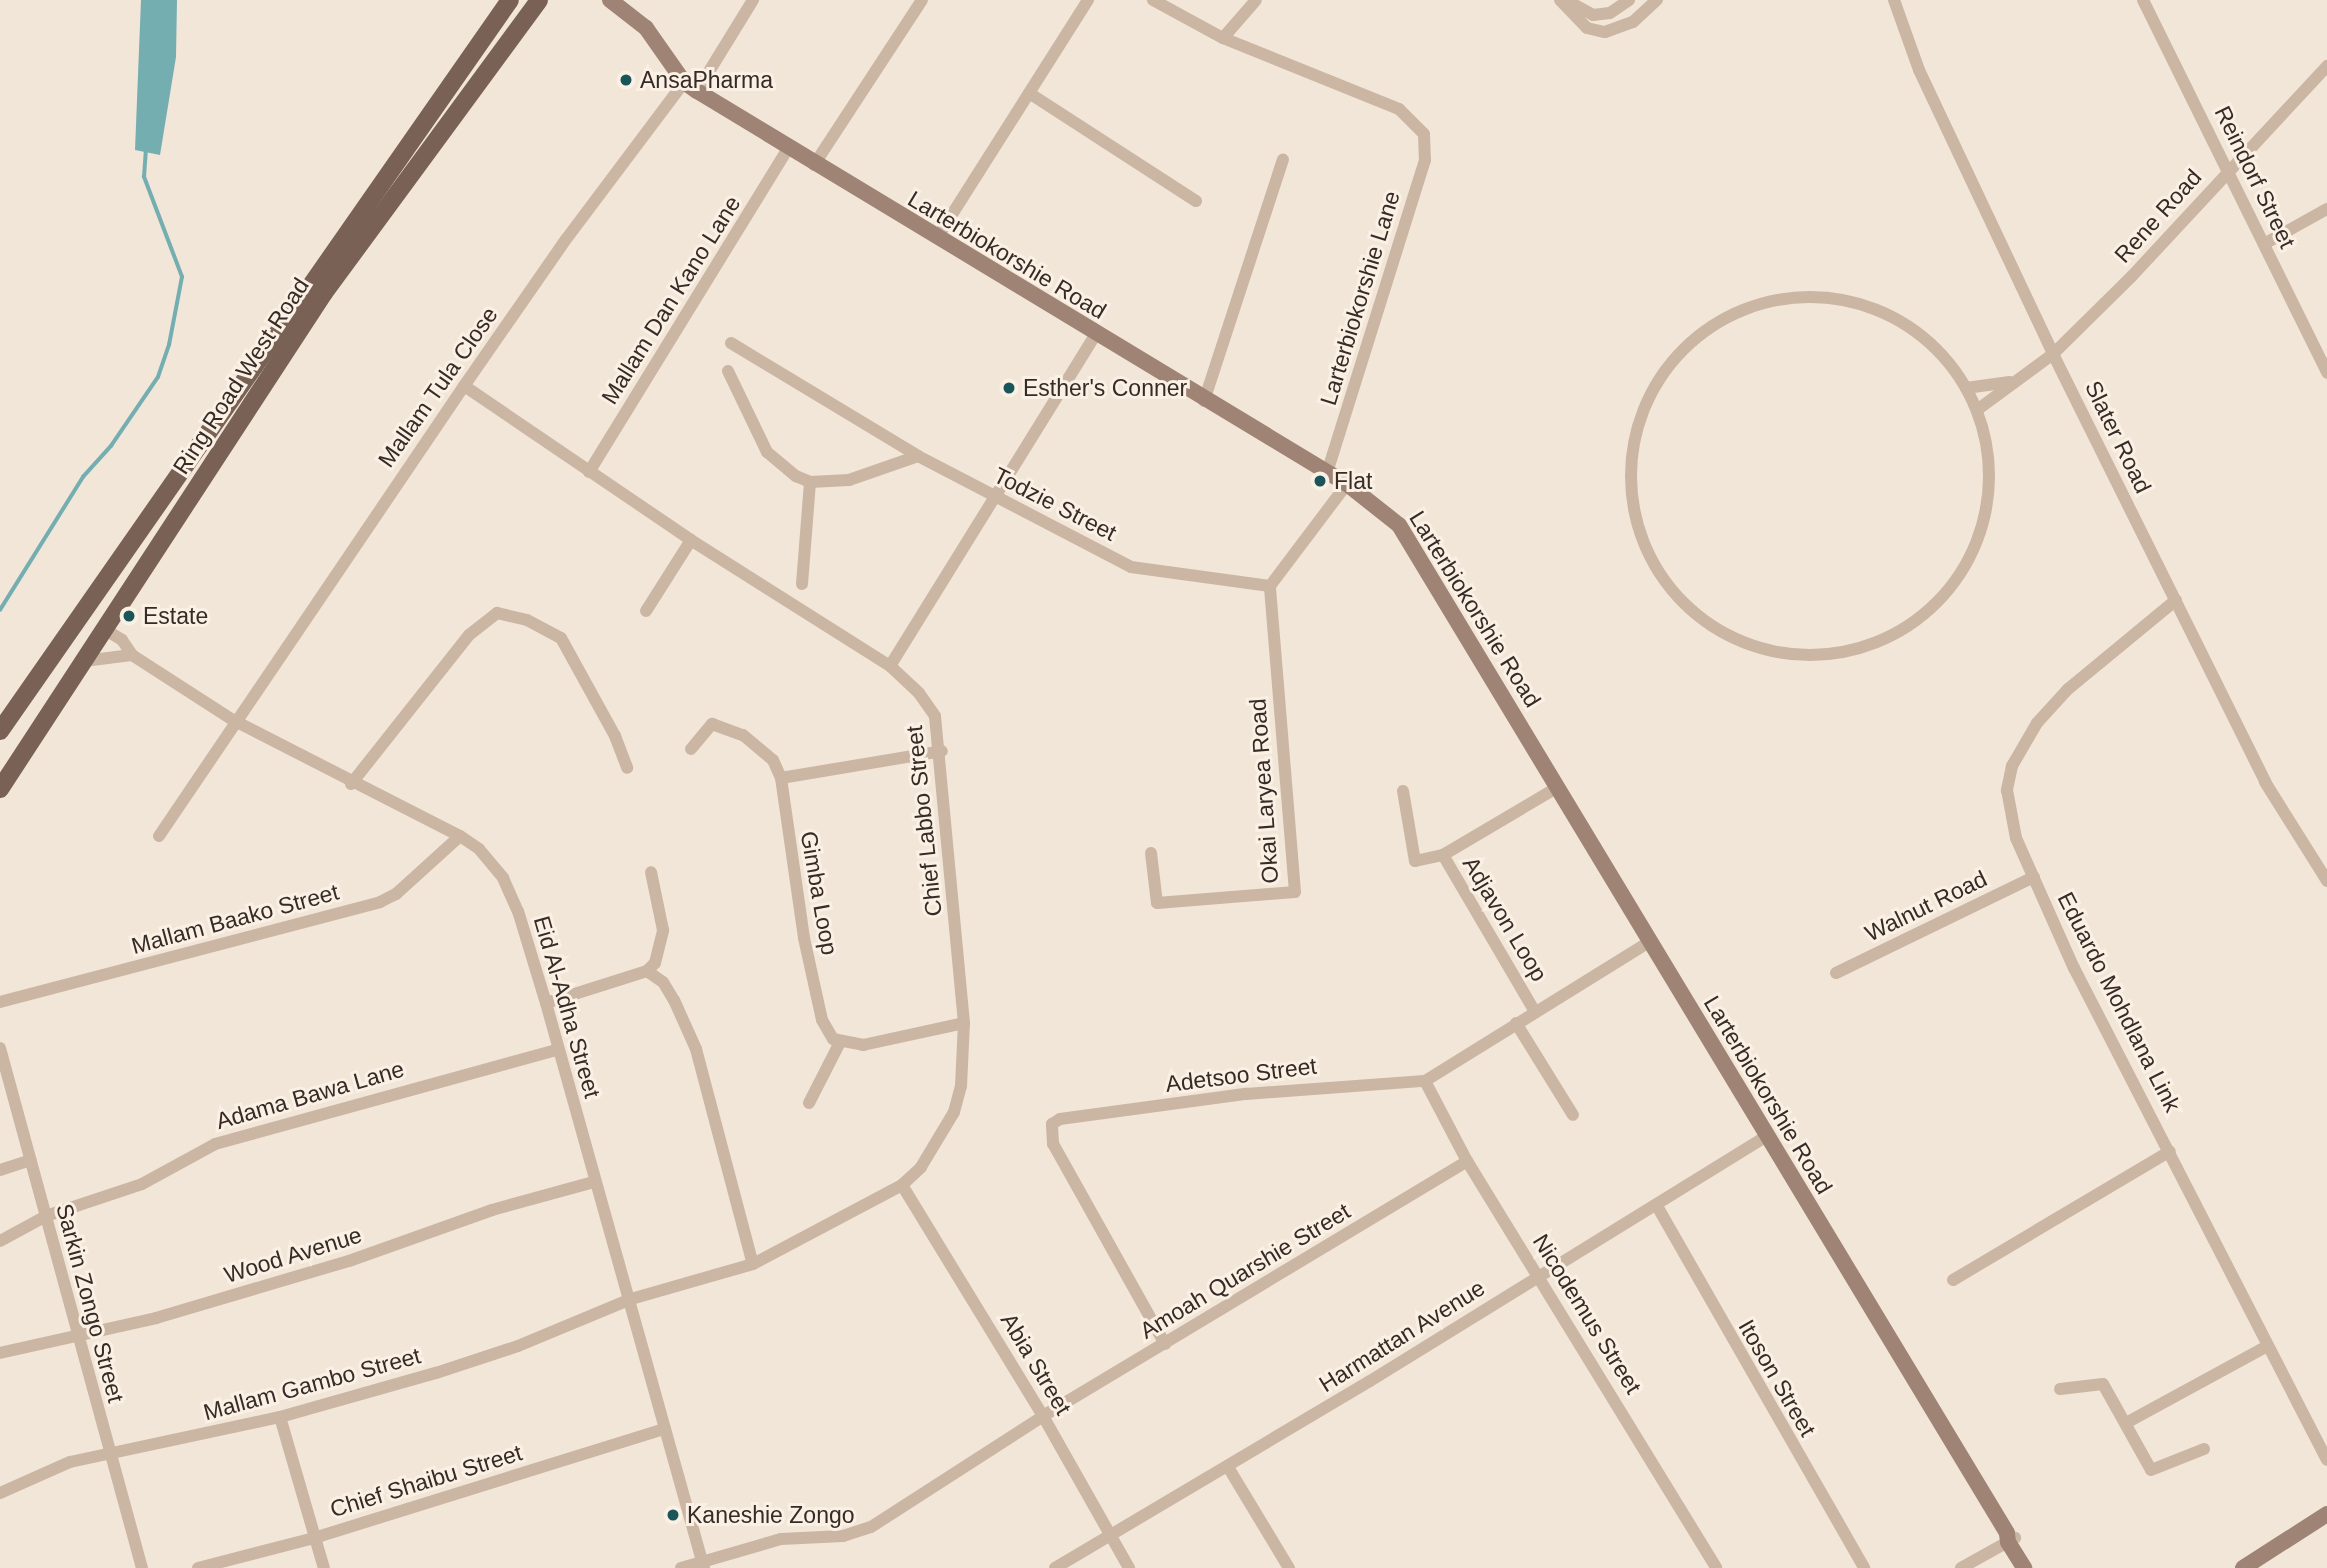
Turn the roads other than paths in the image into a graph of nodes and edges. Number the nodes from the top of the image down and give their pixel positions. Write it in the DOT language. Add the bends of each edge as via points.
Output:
graph roads {
  1 [pos="510,0"];
  2 [pos="539,0"];
  3 [pos="610,0"];
  4 [pos="753,0"];
  5 [pos="922,0"];
  6 [pos="1088,0"];
  7 [pos="1153,0"];
  8 [pos="1256,0"];
  9 [pos="1560,0"];
  10 [pos="1566,0"];
  11 [pos="1629,0"];
  12 [pos="1657,0"];
  13 [pos="1894,0"];
  14 [pos="2143,0"];
  15 [pos="1223,38"];
  16 [pos="2327,66"];
  17 [pos="691,87"];
  18 [pos="1028,93"];
  19 [pos="788,149"];
  20 [pos="1283,160"];
  21 [pos="814,165"];
  22 [pos="2229,170"];
  23 [pos="1196,201"];
  24 [pos="2327,209"];
  25 [pos="937,238"];
  26 [pos="2264,244"];
  27 [pos="1095,336"];
  28 [pos="731,343"];
  29 [pos="2053,354"];
  30 [pos="2326,368"];
  31 [pos="728,371"];
  32 [pos="2010,382"];
  33 [pos="464,386"];
  34 [pos="1966,388"];
  35 [pos="1204,401"];
  36 [pos="1977,411"];
  37 [pos="918,456"];
  38 [pos="589,472"];
  39 [pos="1327,473"];
  40 [pos="810,482"];
  41 [pos="1346,484"];
  42 [pos="995,498"];
  43 [pos="691,540"];
  44 [pos="802,584"];
  45 [pos="1270,586"];
  46 [pos="2176,600"];
  47 [pos="646,611"];
  48 [pos="104,629"];
  49 [pos="132,655"];
  50 [pos="84,660"];
  51 [pos="890,666"];
  52 [pos="233,720"];
  53 [pos="0,732"];
  54 [pos="691,749"];
  55 [pos="942,751"];
  56 [pos="627,768"];
  57 [pos="781,778"];
  58 [pos="351,784"];
  59 [pos="1558,787"];
  60 [pos="0,789"];
  61 [pos="1403,791"];
  62 [pos="159,836"];
  63 [pos="460,836"];
  64 [pos="1151,853"];
  65 [pos="1443,855"];
  66 [pos="651,872"];
  67 [pos="2034,877"];
  68 [pos="2327,881"];
  69 [pos="1648,943"];
  70 [pos="648,971"];
  71 [pos="1836,972"];
  72 [pos="0,1002"];
  73 [pos="546,1003"];
  74 [pos="1535,1012"];
  75 [pos="964,1023"];
  76 [pos="1516,1023"];
  77 [pos="839,1044"];
  78 [pos="0,1048"];
  79 [pos="556,1050"];
  80 [pos="1425,1081"];
  81 [pos="809,1103"];
  82 [pos="1573,1115"];
  83 [pos="1768,1135"];
  84 [pos="2170,1151"];
  85 [pos="30,1160"];
  86 [pos="1467,1161"];
  87 [pos="0,1170"];
  88 [pos="594,1182"];
  89 [pos="902,1185"];
  90 [pos="1657,1206"];
  91 [pos="46,1216"];
  92 [pos="0,1241"];
  93 [pos="753,1264"];
  94 [pos="1539,1276"];
  95 [pos="1953,1280"];
  96 [pos="631,1299"];
  97 [pos="76,1335"];
  98 [pos="1165,1344"];
  99 [pos="2267,1346"];
  100 [pos="0,1353"];
  101 [pos="2060,1389"];
  102 [pos="1043,1416"];
  103 [pos="280,1417"];
  104 [pos="2126,1423"];
  105 [pos="664,1429"];
  106 [pos="2204,1448"];
  107 [pos="110,1455"];
  108 [pos="2327,1460"];
  109 [pos="1228,1467"];
  110 [pos="0,1493"];
  111 [pos="2327,1514"];
  112 [pos="1109,1536"];
  113 [pos="314,1538"];
  114 [pos="2010,1538"];
  115 [pos="703,1565"];
  116 [pos="142,1568"];
  117 [pos="198,1568"];
  118 [pos="324,1568"];
  119 [pos="681,1568"];
  120 [pos="1055,1568"];
  121 [pos="1129,1568"];
  122 [pos="1289,1568"];
  123 [pos="1716,1568"];
  124 [pos="1864,1568"];
  125 [pos="1961,1568"];
  126 [pos="2024,1568"];
  127 [pos="2034,1568"];
  128 [pos="2243,1568"];
  1 -- 53 [label="main road, Ring Road West Road"];
  2 -- 48 [label="main road, Ring Road West Road" via="324,293"];
  3 -- 17 [label="street, Larterbiokorshie Road" via="646,28"];
  4 -- 17 [label="street, Mallam Tula Close"];
  5 -- 21 [label="street"];
  6 -- 18 [label="street"];
  7 -- 15 [label="street"];
  8 -- 15 [label="street"];
  9 -- 12 [label="street" via="1587,28 1605,32 1633,22"];
  10 -- 11 [label="street" via="1593,15 1610,13"];
  13 -- 29 [label="street, Slater Road" via="1919,70"];
  14 -- 22 [label="street, Reindorf Street"];
  15 -- 39 [label="street, Larterbiokorshie Lane" via="1399,109 1424,134 1424,160"];
  16 -- 22 [label="street, Rene Road"];
  17 -- 19 [label="street, Larterbiokorshie Road"];
  17 -- 33 [label="street, Mallam Tula Close" via="567,238"];
  18 -- 23 [label="street"];
  18 -- 25 [label="street"];
  19 -- 21 [label="street, Larterbiokorshie Road"];
  19 -- 38 [label="street, Mallam Dan Kano Lane"];
  20 -- 35 [label="street"];
  21 -- 25 [label="street, Larterbiokorshie Road"];
  22 -- 26 [label="street, Reindorf Street"];
  22 -- 29 [label="street, Rene Road"];
  24 -- 26 [label="street"];
  25 -- 27 [label="street, Larterbiokorshie Road"];
  26 -- 30 [label="street, Reindorf Street"];
  27 -- 35 [label="street, Larterbiokorshie Road"];
  27 -- 42 [label="street"];
  28 -- 37 [label="street, Todzie Street"];
  29 -- 32 [label="street, Rene Road"];
  29 -- 46 [label="street, Slater Road"];
  31 -- 40 [label="street" via="767,452 778,465"];
  32 -- 34 [label="street, Rene Road"];
  32 -- 36 [label="street, Rene Road"];
  33 -- 38 [label="street, Chief Labbo Street"];
  33 -- 52 [label="street, Mallam Tula Close"];
  34 -- 36 [label="street"];
  34 -- 36 [label="street" via="1945,358 1918,332 1859,303 1829,297 1770,299 1708,326 1667,365 1638,421 1630,479 1641,536 1653,563 1689,609 1722,633 1759,649 1807,656 1839,654 1896,635 1941,600 1974,549 1989,486 1987,447"];
  35 -- 39 [label="street, Larterbiokorshie Road"];
  37 -- 40 [label="street" via="849,480"];
  37 -- 42 [label="street, Todzie Street"];
  38 -- 43 [label="street, Chief Labbo Street"];
  39 -- 41 [label="street, Larterbiokorshie Road"];
  40 -- 44 [label="street"];
  41 -- 45 [label="street"];
  41 -- 59 [label="street, Larterbiokorshie Road" via="1399,525"];
  42 -- 45 [label="street, Todzie Street" via="1131,567"];
  42 -- 51 [label="street"];
  43 -- 47 [label="street"];
  43 -- 51 [label="street, Chief Labbo Street"];
  45 -- 64 [label="street, Okai Laryea Road" via="1295,892 1157,902"];
  46 -- 67 [label="street, Eduardo Mohdlana Link" via="2068,690 2037,723 2012,766 2007,790 2016,838"];
  46 -- 68 [label="street, Slater Road" via="2265,782"];
  48 -- 49 [label="street, Eid Al-Adha Street" via="122,639"];
  48 -- 50 [label="main road, Ring Road West Road"];
  49 -- 50 [label="street"];
  49 -- 52 [label="street, Eid Al-Adha Street"];
  50 -- 60 [label="main road, Ring Road West Road"];
  51 -- 55 [label="street, Chief Labbo Street" via="935,716"];
  52 -- 58 [label="street, Eid Al-Adha Street"];
  52 -- 62 [label="street, Mallam Tula Close"];
  54 -- 57 [label="street" via="712,724 724,726 761,748"];
  55 -- 57 [label="street"];
  55 -- 75 [label="street, Chief Labbo Street"];
  56 -- 58 [label="street" via="615,736 561,638 527,620 497,613 469,635"];
  57 -- 77 [label="street, Gimba Loop" via="804,938 822,1020"];
  58 -- 63 [label="street, Eid Al-Adha Street"];
  59 -- 65 [label="street, Adjavon Loop"];
  59 -- 69 [label="street, Larterbiokorshie Road"];
  61 -- 65 [label="street" via="1415,861"];
  63 -- 72 [label="street, Mallam Baako Street" via="396,894 380,902"];
  63 -- 73 [label="street, Eid Al-Adha Street" via="492,863 512,894"];
  65 -- 74 [label="street, Adjavon Loop"];
  66 -- 70 [label="street" via="663,930 658,955"];
  67 -- 71 [label="street, Walnut Road"];
  67 -- 84 [label="street, Eduardo Mohdlana Link" via="2074,968"];
  69 -- 74 [label="street, Adetsoo Street"];
  69 -- 83 [label="street, Larterbiokorshie Road"];
  70 -- 73 [label="street"];
  70 -- 93 [label="street" via="663,982 674,1000 695,1049"];
  73 -- 79 [label="street, Eid Al-Adha Street"];
  74 -- 76 [label="street, Adetsoo Street"];
  75 -- 77 [label="street" via="863,1045"];
  75 -- 89 [label="street, Chief Labbo Street" via="961,1086 954,1112 921,1167"];
  76 -- 80 [label="street, Adetsoo Street"];
  76 -- 82 [label="street"];
  77 -- 81 [label="street"];
  78 -- 85 [label="street, Sarkin Zongo Street"];
  79 -- 88 [label="street, Eid Al-Adha Street"];
  79 -- 91 [label="street, Adama Bawa Lane" via="215,1143 142,1184"];
  80 -- 86 [label="street, Nicodemus Street"];
  80 -- 98 [label="street, Adetsoo Street" via="1246,1094 1060,1119 1052,1124 1053,1144"];
  83 -- 90 [label="street, Harmattan Avenue"];
  83 -- 114 [label="street, Larterbiokorshie Road"];
  84 -- 95 [label="street"];
  84 -- 99 [label="street, Eduardo Mohdlana Link"];
  85 -- 87 [label="street"];
  85 -- 91 [label="street, Sarkin Zongo Street"];
  86 -- 94 [label="street, Nicodemus Street"];
  86 -- 98 [label="street, Amoah Quarshie Street"];
  88 -- 96 [label="street, Eid Al-Adha Street"];
  88 -- 97 [label="street, Wood Avenue" via="492,1210 295,1278 156,1318"];
  89 -- 93 [label="street, Chief Labbo Street"];
  89 -- 102 [label="street, Abia Street"];
  90 -- 94 [label="street, Harmattan Avenue"];
  90 -- 124 [label="street, Itoson Street"];
  91 -- 92 [label="street, Adama Bawa Lane"];
  91 -- 97 [label="street, Sarkin Zongo Street"];
  93 -- 96 [label="street, Chief Labbo Street"];
  94 -- 109 [label="street, Harmattan Avenue"];
  94 -- 123 [label="street, Nicodemus Street"];
  96 -- 103 [label="street, Mallam Gambo Street" via="517,1346"];
  96 -- 105 [label="street, Eid Al-Adha Street"];
  97 -- 100 [label="street, Wood Avenue"];
  97 -- 107 [label="street, Sarkin Zongo Street"];
  98 -- 102 [label="street, Amoah Quarshie Street"];
  99 -- 104 [label="street"];
  99 -- 108 [label="street, Eduardo Mohdlana Link"];
  101 -- 104 [label="street" via="2103,1384"];
  102 -- 112 [label="street, Abia Street"];
  102 -- 115 [label="street, Amoah Quarshie Street" via="871,1527 843,1536 781,1539"];
  103 -- 107 [label="street, Mallam Gambo Street"];
  103 -- 113 [label="street"];
  104 -- 106 [label="street" via="2151,1470"];
  105 -- 113 [label="street, Chief Shaibu Street"];
  105 -- 115 [label="street, Eid Al-Adha Street"];
  107 -- 110 [label="street, Mallam Gambo Street" via="70,1462"];
  107 -- 116 [label="street, Sarkin Zongo Street"];
  109 -- 112 [label="street, Harmattan Avenue"];
  109 -- 122 [label="street"];
  111 -- 128 [label="street"];
  112 -- 120 [label="street, Harmattan Avenue"];
  112 -- 121 [label="street, Abia Street"];
  113 -- 117 [label="street, Chief Shaibu Street"];
  113 -- 118 [label="street"];
  114 -- 125 [label="street"];
  114 -- 126 [label="street, Larterbiokorshie Road"];
  114 -- 127 [label="street, Larterbiokorshie Road"];
  115 -- 119 [label="street, Amoah Quarshie Street"];
}
